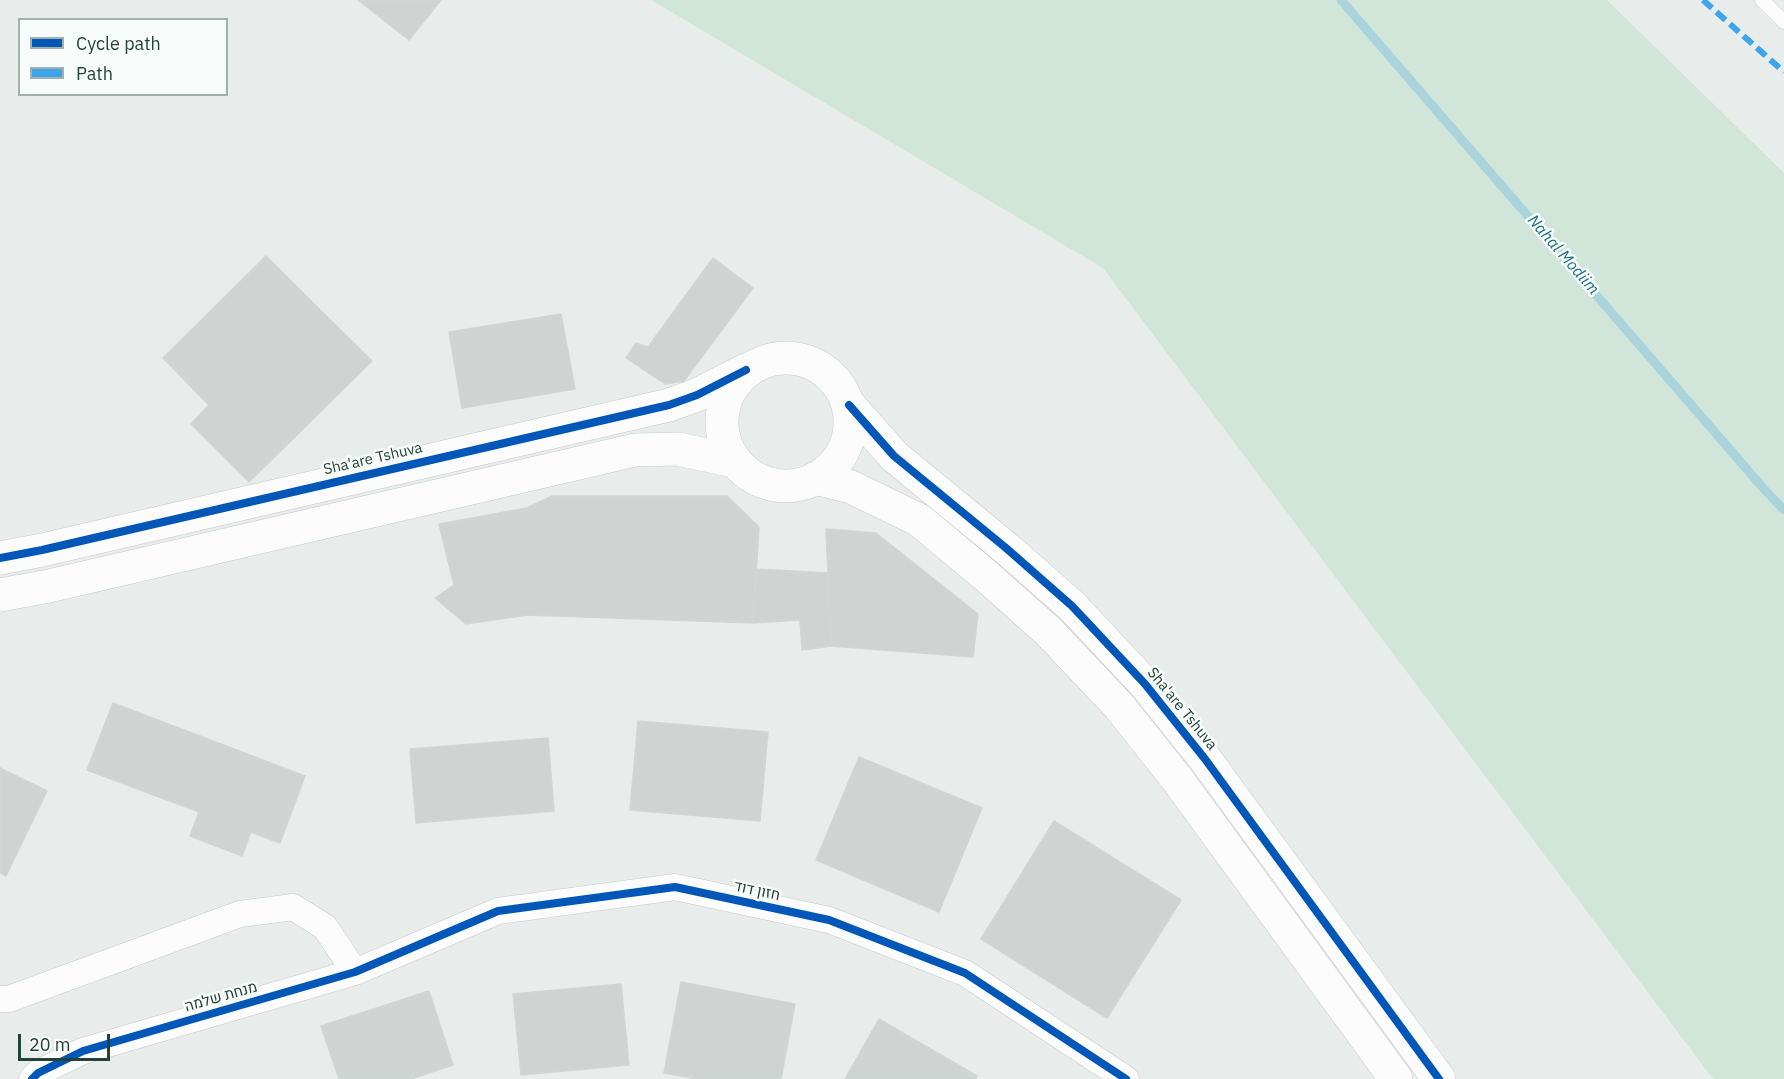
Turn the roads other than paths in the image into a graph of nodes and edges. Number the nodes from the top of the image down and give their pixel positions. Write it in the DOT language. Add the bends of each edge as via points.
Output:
graph roads {
  1 [pos="1762,0"];
  2 [pos="1784,22"];
  3 [pos="746,370"];
  4 [pos="849,405"];
  5 [pos="734,461"];
  6 [pos="816,478"];
  7 [pos="0,558"];
  8 [pos="0,595"];
  9 [pos="355,972"];
  10 [pos="0,999"];
  11 [pos="32,1079"];
  12 [pos="1126,1079"];
  13 [pos="1396,1079"];
  14 [pos="1439,1079"];
  1 -- 2 [label="lane"];
  3 -- 4 [label="street" via="768,359 794,357 818,365 837,382"];
  3 -- 5 [label="street" via="729,389 721,413 722,439"];
  3 -- 7 [label="street, Sha'are Tshuva" via="669,405"];
  4 -- 6 [label="street" via="850,430 842,454 825,474"];
  4 -- 14 [label="street, Sha'are Tshuva" via="894,456 1072,606 1145,684 1205,759"];
  5 -- 6 [label="street" via="753,478 777,486 802,484"];
  5 -- 8 [label="street" via="678,449 635,450"];
  6 -- 13 [label="street" via="851,487 919,520 1048,631 1119,706 1177,779"];
  9 -- 10 [label="street" via="325,927 293,907 240,914 9,999"];
  9 -- 11 [label="street, מנחת שלמה" via="83,1051"];
  9 -- 12 [label="street, חזון דוד" via="498,911 675,887 829,920 965,973"];
}
